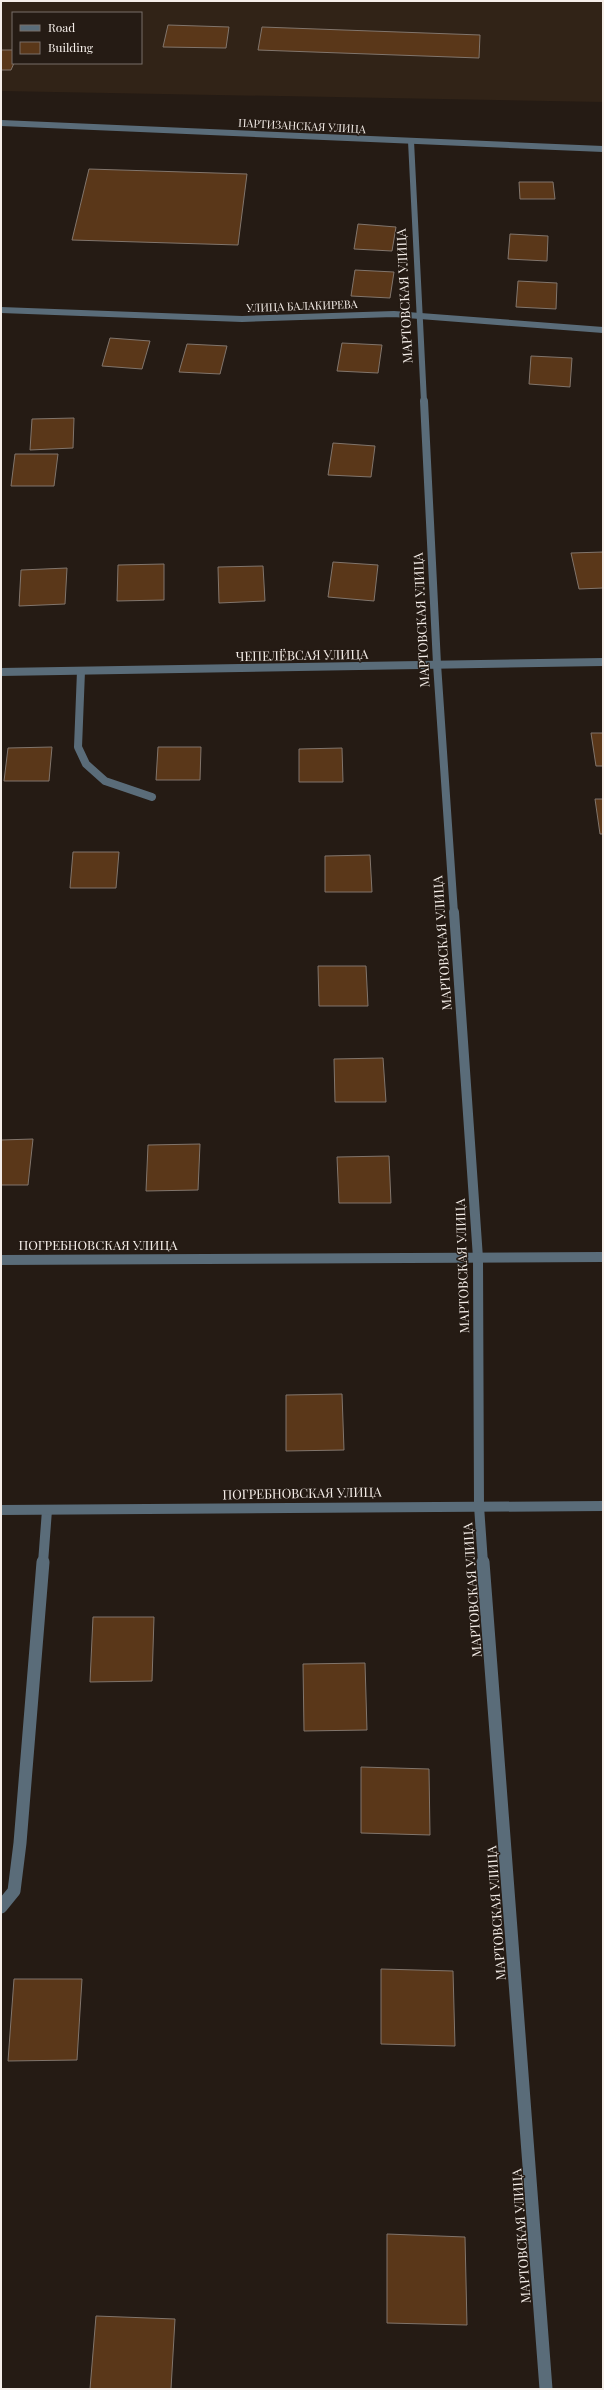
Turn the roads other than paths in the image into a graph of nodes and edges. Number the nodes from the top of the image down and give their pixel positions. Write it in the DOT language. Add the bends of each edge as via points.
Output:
graph roads {
  1 [pos="1,123"];
  2 [pos="411,141"];
  3 [pos="603,149"];
  4 [pos="1,310"];
  5 [pos="419,316"];
  6 [pos="603,330"];
  7 [pos="603,662"];
  8 [pos="437,664"];
  9 [pos="81,671"];
  10 [pos="1,672"];
  11 [pos="152,797"];
  12 [pos="603,1257"];
  13 [pos="478,1258"];
  14 [pos="1,1260"];
  15 [pos="479,1506"];
  16 [pos="603,1506"];
  17 [pos="1,1510"];
  18 [pos="47,1510"];
  19 [pos="1,1907"];
  20 [pos="546,2389"];
  1 -- 2 [label="street, ПАРТИЗАНСКАЯ УЛИЦА"];
  2 -- 3 [label="street, ПАРТИЗАНСКАЯ УЛИЦА"];
  2 -- 5 [label="street, МАРТОВСКАЯ УЛИЦА"];
  4 -- 5 [label="street, УЛИЦА БАЛАКИРЕВА" via="242,319 394,314"];
  5 -- 6 [label="street, УЛИЦА БАЛАКИРЕВА"];
  5 -- 8 [label="street, МАРТОВСКАЯ УЛИЦА"];
  7 -- 8 [label="street, ЧЕПЕЛЁВСАЯ УЛИЦА"];
  8 -- 9 [label="street, ЧЕПЕЛЁВСАЯ УЛИЦА"];
  8 -- 13 [label="street, МАРТОВСКАЯ УЛИЦА"];
  9 -- 10 [label="street, ЧЕПЕЛЁВСАЯ УЛИЦА"];
  9 -- 11 [label="street" via="78,747 86,764 105,781"];
  12 -- 13 [label="street, ПОГРЕБНОВСКАЯ УЛИЦА"];
  13 -- 14 [label="street, ПОГРЕБНОВСКАЯ УЛИЦА"];
  13 -- 15 [label="street, МАРТОВСКАЯ УЛИЦА"];
  15 -- 16 [label="street, ПОГРЕБНОВСКАЯ УЛИЦА"];
  15 -- 18 [label="street, ПОГРЕБНОВСКАЯ УЛИЦА"];
  15 -- 20 [label="street, МАРТОВСКАЯ УЛИЦА"];
  17 -- 18 [label="street, ПОГРЕБНОВСКАЯ УЛИЦА"];
  18 -- 19 [label="street" via="20,1843 14,1891"];
}
